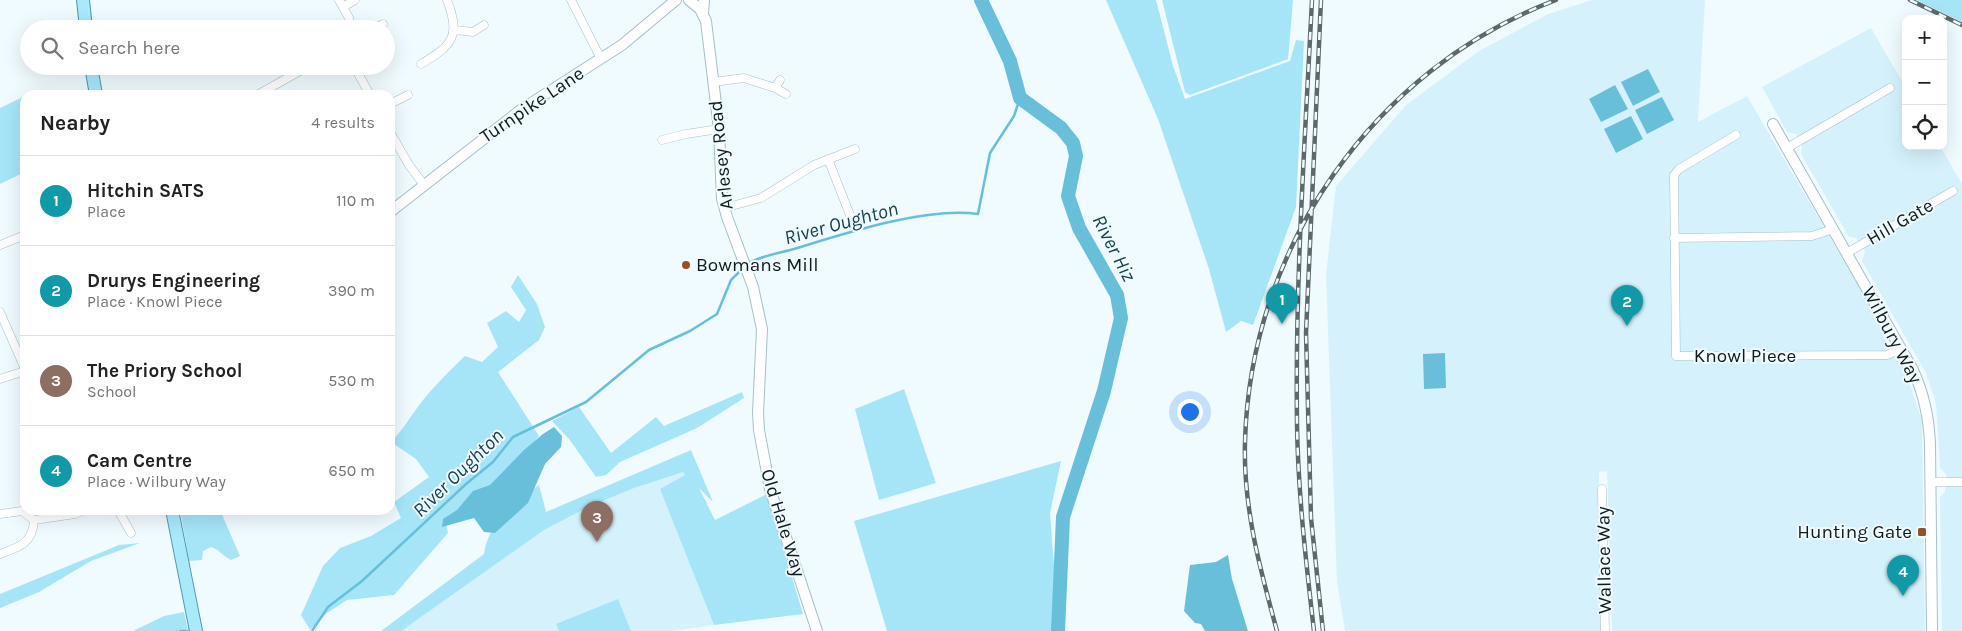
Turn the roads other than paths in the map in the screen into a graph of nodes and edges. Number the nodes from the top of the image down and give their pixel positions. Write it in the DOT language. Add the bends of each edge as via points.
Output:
graph roads {
  1 [pos="83,0"];
  2 [pos="355,0"];
  3 [pos="447,0"];
  4 [pos="571,0"];
  5 [pos="676,0"];
  6 [pos="689,0"];
  7 [pos="704,0"];
  8 [pos="341,3"];
  9 [pos="703,13"];
  10 [pos="85,20"];
  11 [pos="349,20"];
  12 [pos="484,25"];
  13 [pos="455,30"];
  14 [pos="601,59"];
  15 [pos="421,64"];
  16 [pos="93,75"];
  17 [pos="293,75"];
  18 [pos="359,75"];
  19 [pos="780,80"];
  20 [pos="713,82"];
  21 [pos="775,88"];
  22 [pos="1890,88"];
  23 [pos="95,90"];
  24 [pos="266,90"];
  25 [pos="367,90"];
  26 [pos="786,94"];
  27 [pos="408,95"];
  28 [pos="395,102"];
  29 [pos="1773,124"];
  30 [pos="719,130"];
  31 [pos="1736,135"];
  32 [pos="662,140"];
  33 [pos="395,141"];
  34 [pos="1787,148"];
  35 [pos="855,149"];
  36 [pos="828,159"];
  37 [pos="424,185"];
  38 [pos="1953,191"];
  39 [pos="395,208"];
  40 [pos="724,208"];
  41 [pos="850,215"];
  42 [pos="1833,229"];
  43 [pos="20,237"];
  44 [pos="1674,238"];
  45 [pos="0,245"];
  46 [pos="1847,253"];
  47 [pos="0,312"];
  48 [pos="1901,349"];
  49 [pos="20,358"];
  50 [pos="20,372"];
  51 [pos="0,379"];
  52 [pos="758,413"];
  53 [pos="1930,482"];
  54 [pos="1962,482"];
  55 [pos="1602,489"];
  56 [pos="20,511"];
  57 [pos="0,514"];
  58 [pos="27,515"];
  59 [pos="68,515"];
  60 [pos="121,515"];
  61 [pos="173,515"];
  62 [pos="34,520"];
  63 [pos="131,533"];
  64 [pos="0,554"];
  65 [pos="196,631"];
  66 [pos="817,631"];
  67 [pos="1605,631"];
  68 [pos="1932,631"];
  1 -- 10 [label="main road"];
  2 -- 8 [label="street"];
  3 -- 13 [label="street"];
  4 -- 14 [label="street"];
  5 -- 14 [label="street, Turnpike Lane"];
  6 -- 9 [label="street"];
  7 -- 9 [label="street, Arlesey Road"];
  8 -- 11 [label="street"];
  9 -- 20 [label="street, Arlesey Road"];
  12 -- 13 [label="street" via="473,32"];
  13 -- 15 [label="street" via="447,46"];
  14 -- 37 [label="street, Turnpike Lane" via="522,108"];
  16 -- 23 [label="main road"];
  17 -- 24 [label="street"];
  18 -- 25 [label="street"];
  19 -- 21 [label="street"];
  20 -- 21 [label="street" via="744,78"];
  20 -- 30 [label="street, Arlesey Road"];
  21 -- 26 [label="street"];
  22 -- 34 [label="street"];
  27 -- 28 [label="street"];
  29 -- 34 [label="street, Wilbury Way"];
  30 -- 32 [label="street"];
  30 -- 40 [label="street, Arlesey Road"];
  31 -- 44 [label="street, Knowl Piece" via="1676,172"];
  33 -- 37 [label="street"];
  34 -- 42 [label="street, Wilbury Way"];
  35 -- 36 [label="street"];
  36 -- 40 [label="street" via="761,198"];
  36 -- 41 [label="street"];
  37 -- 39 [label="street, Turnpike Lane"];
  38 -- 46 [label="street, Hill Gate"];
  40 -- 52 [label="street, Arlesey Road" via="753,287 762,330"];
  42 -- 44 [label="street" via="1812,236"];
  42 -- 46 [label="street, Wilbury Way"];
  43 -- 45 [label="street"];
  44 -- 48 [label="street, Knowl Piece" via="1676,356 1887,355"];
  46 -- 48 [label="street, Wilbury Way"];
  47 -- 49 [label="street"];
  48 -- 53 [label="street, Wilbury Way" via="1925,402 1930,428"];
  50 -- 51 [label="street"];
  52 -- 66 [label="street, Old Hale Way" via="770,490"];
  53 -- 54 [label="street"];
  53 -- 68 [label="street, Wilbury Way"];
  55 -- 67 [label="street, Wallace Way"];
  56 -- 57 [label="street"];
  58 -- 62 [label="street"];
  59 -- 62 [label="street"];
  60 -- 63 [label="street"];
  61 -- 65 [label="main road"];
  62 -- 64 [label="street" via="33,534 26,542"];
}
